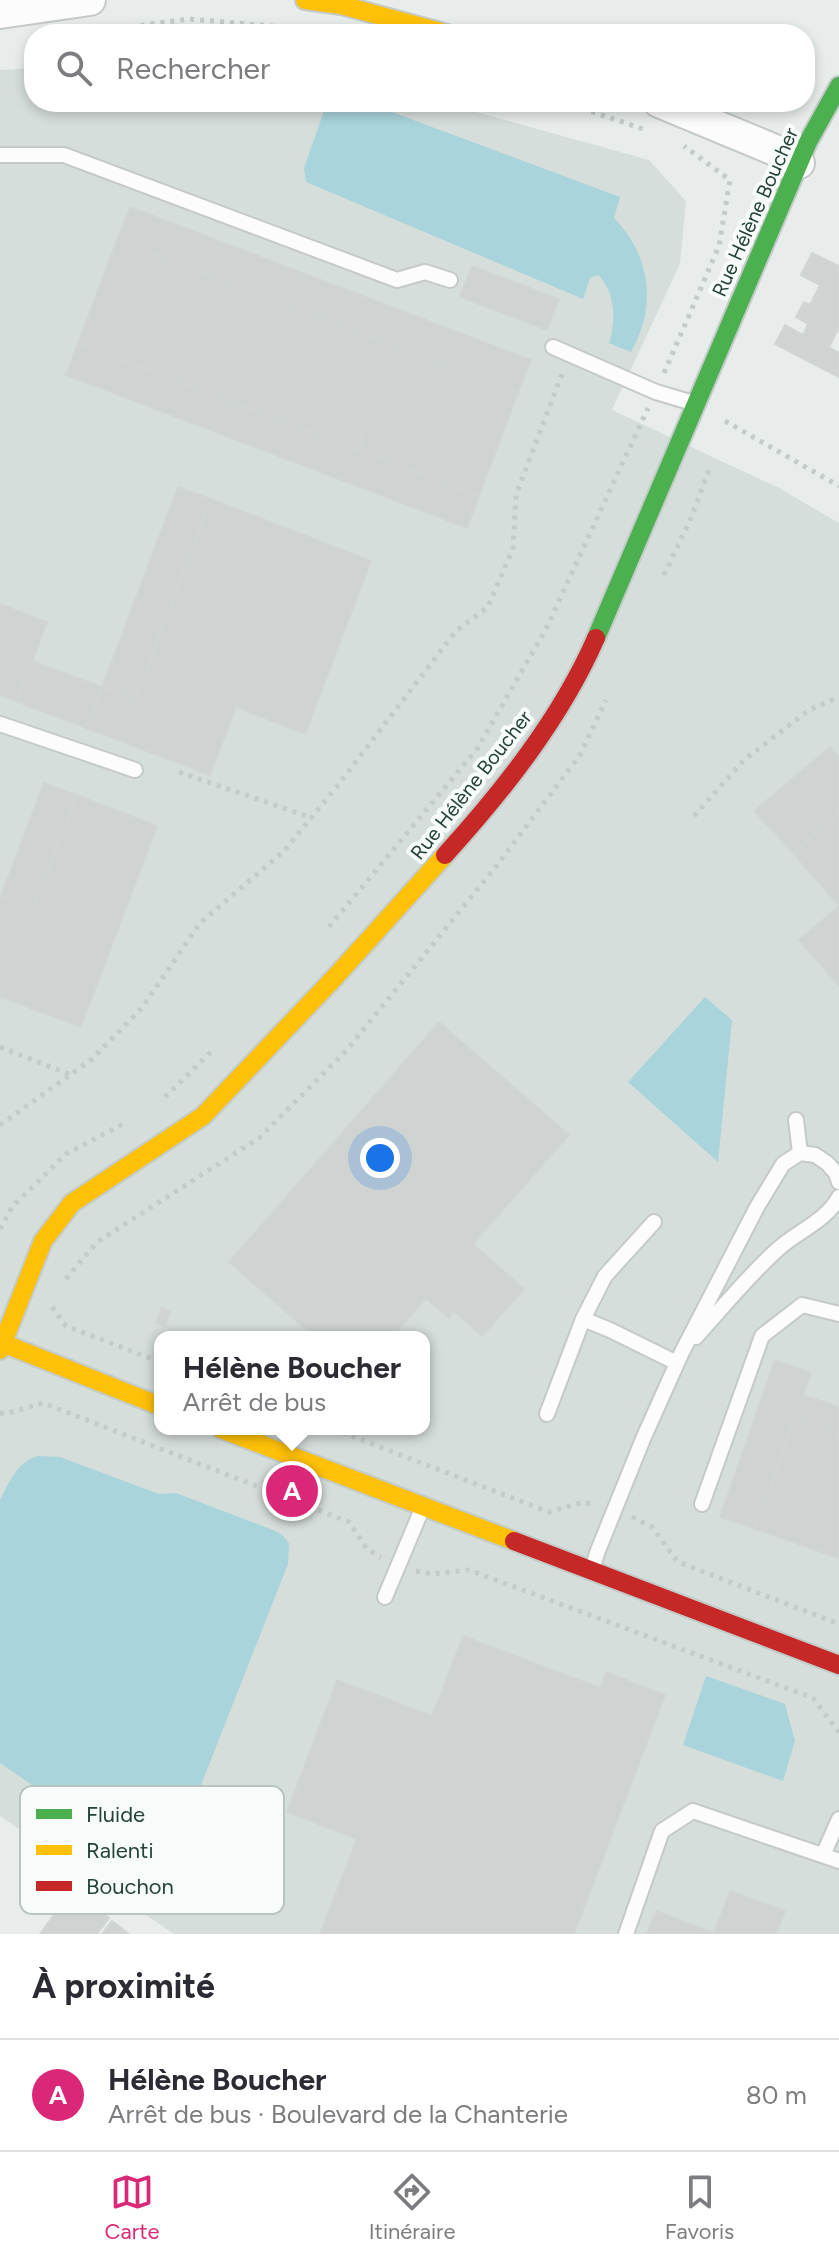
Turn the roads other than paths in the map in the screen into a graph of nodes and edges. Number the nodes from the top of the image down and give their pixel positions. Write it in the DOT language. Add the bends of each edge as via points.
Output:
graph roads {
  1 [pos="90,0"];
  2 [pos="305,0"];
  3 [pos="0,13"];
  4 [pos="411,24"];
  5 [pos="839,86"];
  6 [pos="683,112"];
  7 [pos="832,115"];
  8 [pos="0,155"];
  9 [pos="799,163"];
  10 [pos="450,280"];
  11 [pos="553,347"];
  12 [pos="696,404"];
  13 [pos="0,724"];
  14 [pos="135,770"];
  15 [pos="796,1120"];
  16 [pos="800,1153"];
  17 [pos="839,1182"];
  18 [pos="839,1197"];
  19 [pos="654,1222"];
  20 [pos="839,1314"];
  21 [pos="583,1319"];
  22 [pos="1,1345"];
  23 [pos="680,1357"];
  24 [pos="154,1404"];
  25 [pos="547,1414"];
  26 [pos="237,1435"];
  27 [pos="702,1504"];
  28 [pos="423,1506"];
  29 [pos="593,1571"];
  30 [pos="385,1597"];
  31 [pos="839,1665"];
  32 [pos="839,1819"];
  33 [pos="823,1855"];
  34 [pos="839,1861"];
  35 [pos="626,1934"];
  1 -- 3 [label="street"];
  2 -- 4 [label="street"];
  5 -- 7 [label="street, Rue Hélène Boucher"];
  6 -- 9 [label="street"];
  7 -- 9 [label="street, Rue Hélène Boucher"];
  8 -- 10 [label="lane" via="64,155 397,280 425,272"];
  9 -- 12 [label="street, Rue Hélène Boucher"];
  11 -- 12 [label="lane"];
  12 -- 22 [label="street, Rue Hélène Boucher" via="586,660 538,740 472,825 203,1116 72,1203 43,1241"];
  13 -- 14 [label="lane"];
  15 -- 16 [label="lane"];
  16 -- 17 [label="lane" via="827,1163"];
  16 -- 23 [label="lane" via="783,1164 757,1207"];
  18 -- 23 [label="lane" via="832,1209 779,1247"];
  19 -- 21 [label="lane" via="605,1276"];
  20 -- 27 [label="lane" via="802,1305 762,1336"];
  21 -- 23 [label="lane"];
  21 -- 25 [label="lane"];
  22 -- 24 [label="street"];
  23 -- 29 [label="lane"];
  26 -- 28 [label="street"];
  28 -- 29 [label="street"];
  28 -- 30 [label="lane"];
  29 -- 31 [label="street"];
  32 -- 33 [label="lane"];
  33 -- 34 [label="lane"];
  33 -- 35 [label="lane" via="693,1811 662,1831"];
}
